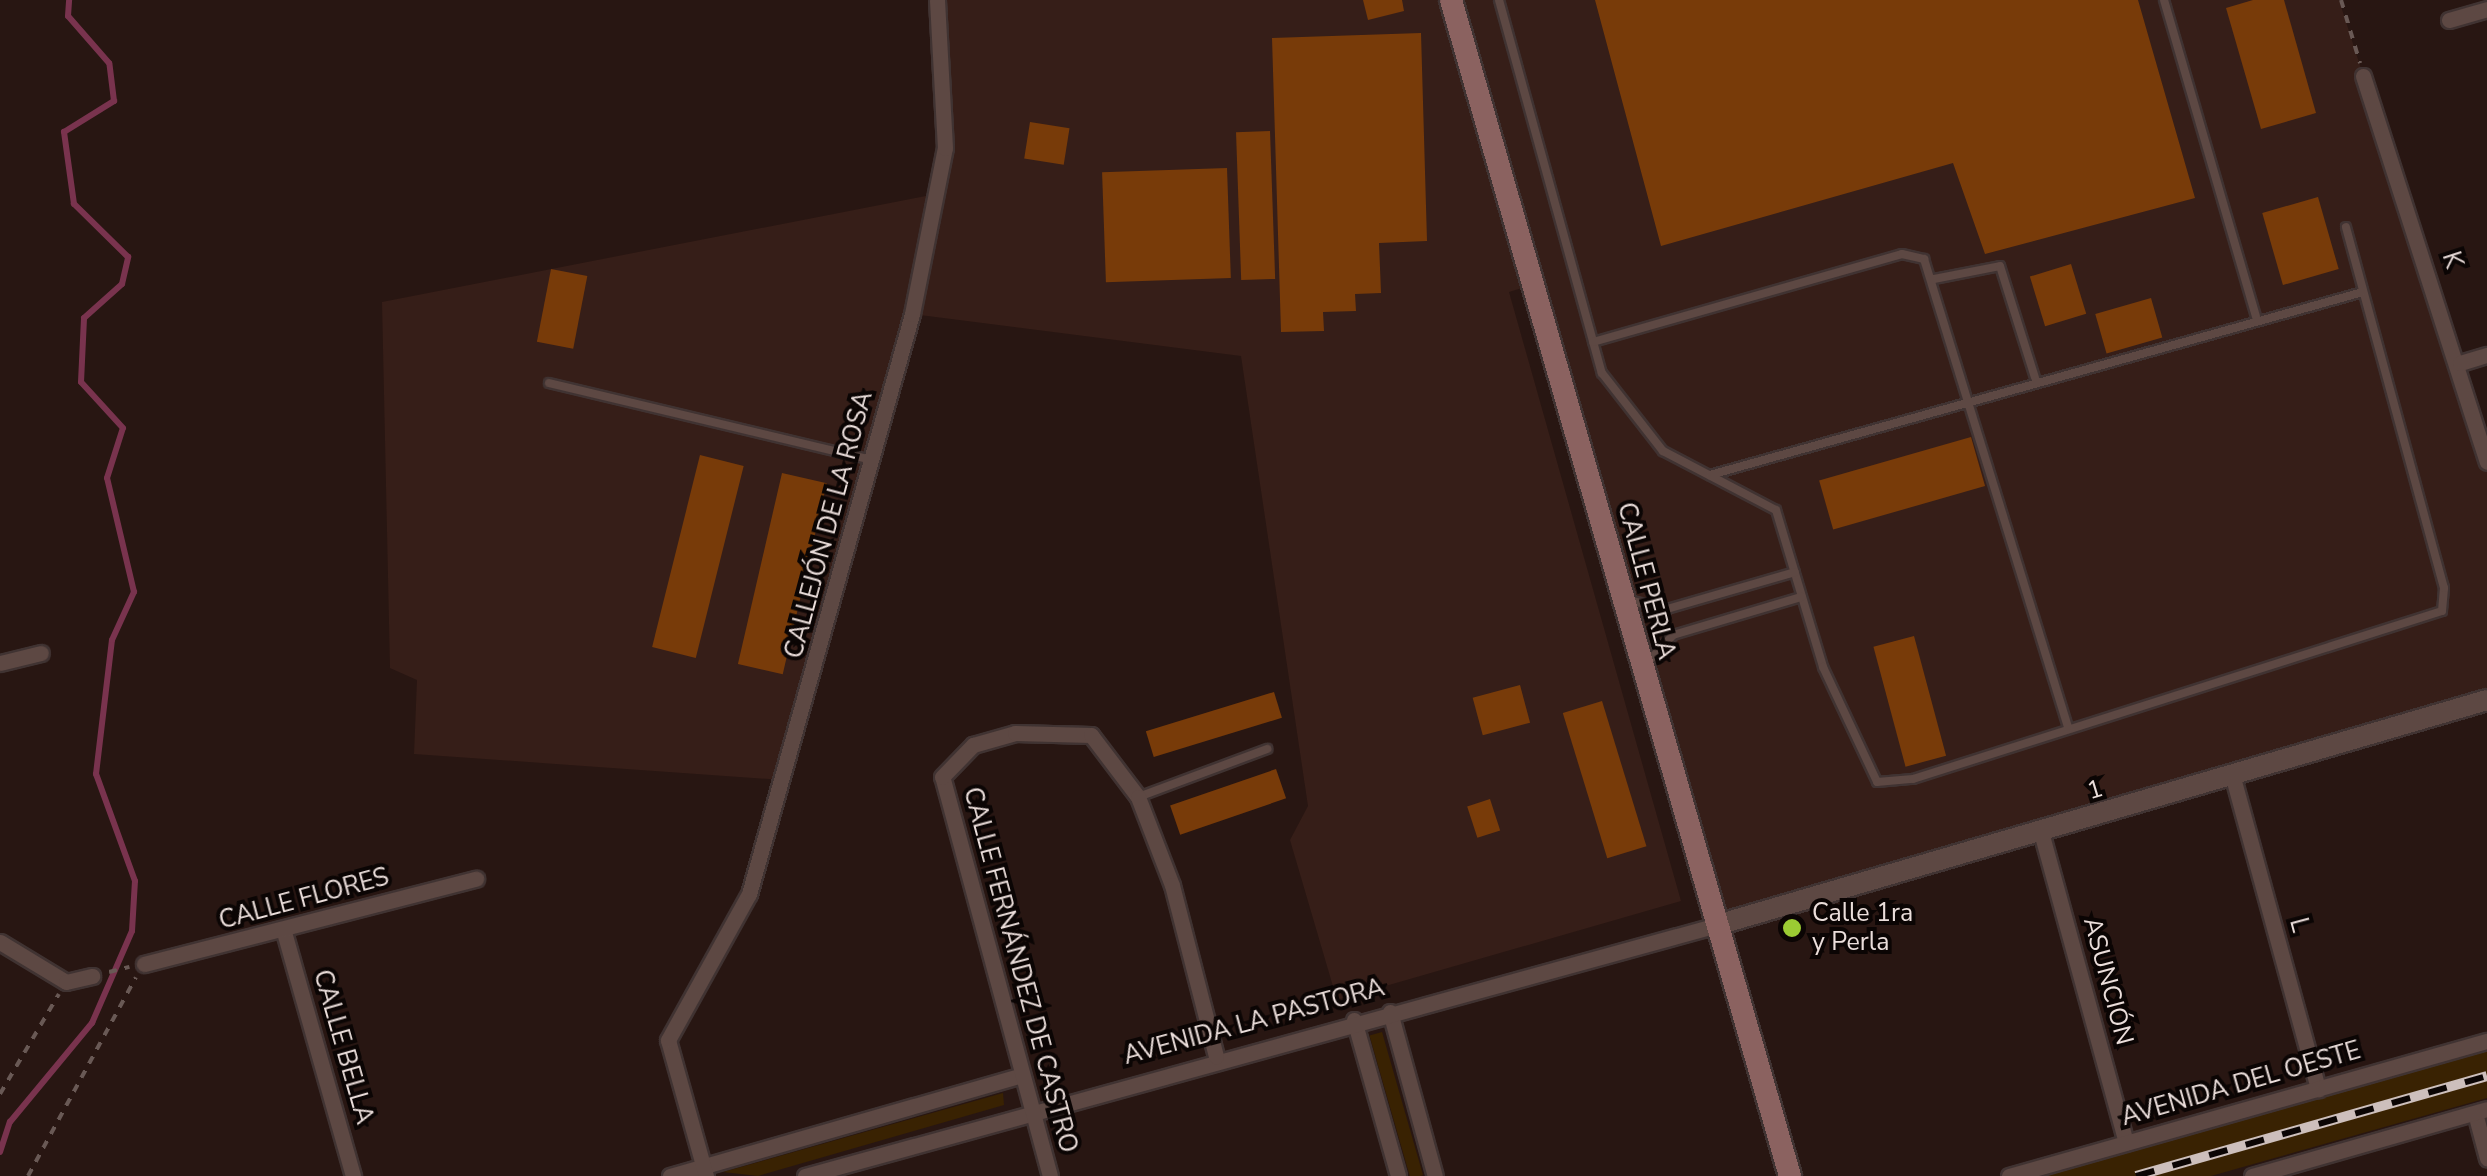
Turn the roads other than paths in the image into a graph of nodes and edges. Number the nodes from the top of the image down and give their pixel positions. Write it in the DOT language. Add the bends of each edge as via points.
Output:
graph roads {
  1 [pos="937,0"];
  2 [pos="1451,0"];
  3 [pos="1499,0"];
  4 [pos="2164,0"];
  5 [pos="2487,9"];
  6 [pos="2449,20"];
  7 [pos="2364,76"];
  8 [pos="2346,227"];
  9 [pos="1934,279"];
  10 [pos="2363,292"];
  11 [pos="2256,317"];
  12 [pos="1593,342"];
  13 [pos="2487,355"];
  14 [pos="2460,363"];
  15 [pos="2034,378"];
  16 [pos="549,384"];
  17 [pos="1968,396"];
  18 [pos="873,460"];
  19 [pos="2487,462"];
  20 [pos="1710,475"];
  21 [pos="1795,572"];
  22 [pos="1620,589"];
  23 [pos="1801,597"];
  24 [pos="41,653"];
  25 [pos="0,664"];
  26 [pos="1646,686"];
  27 [pos="2487,700"];
  28 [pos="2068,728"];
  29 [pos="1267,750"];
  30 [pos="2232,774"];
  31 [pos="1138,797"];
  32 [pos="2041,832"];
  33 [pos="476,879"];
  34 [pos="1717,925"];
  35 [pos="284,932"];
  36 [pos="0,942"];
  37 [pos="144,964"];
  38 [pos="92,976"];
  39 [pos="1390,1012"];
  40 [pos="1354,1020"];
  41 [pos="2487,1041"];
  42 [pos="1216,1056"];
  43 [pos="1022,1075"];
  44 [pos="2318,1088"];
  45 [pos="1032,1110"];
  46 [pos="2481,1111"];
  47 [pos="2126,1143"];
  48 [pos="2487,1158"];
  49 [pos="705,1171"];
  50 [pos="354,1176"];
  51 [pos="670,1176"];
  52 [pos="805,1176"];
  53 [pos="1050,1176"];
  54 [pos="1398,1176"];
  55 [pos="1436,1176"];
  56 [pos="1790,1176"];
  57 [pos="2010,1176"];
  58 [pos="2252,1176"];
  1 -- 18 [label="street, CALLEJÓN DE LA ROSA" via="945,148"];
  2 -- 22 [label="main road, CALLE PERLA"];
  3 -- 12 [label="lane"];
  4 -- 11 [label="lane"];
  5 -- 6 [label="street"];
  7 -- 14 [label="street, K"];
  8 -- 10 [label="lane"];
  9 -- 12 [label="lane" via="1924,259 1902,254"];
  9 -- 15 [label="lane" via="2000,266"];
  9 -- 17 [label="lane"];
  10 -- 11 [label="lane"];
  10 -- 28 [label="lane" via="2442,612"];
  11 -- 15 [label="lane"];
  12 -- 20 [label="lane" via="1632,418 1663,451"];
  13 -- 14 [label="street"];
  14 -- 19 [label="street, K"];
  15 -- 17 [label="lane"];
  16 -- 18 [label="lane"];
  17 -- 20 [label="lane"];
  17 -- 28 [label="lane"];
  18 -- 49 [label="street, CALLEJÓN DE LA ROSA" via="749,894 668,1040"];
  20 -- 21 [label="lane" via="1776,510"];
  21 -- 22 [label="lane" via="1667,610 1645,608"];
  21 -- 23 [label="lane"];
  22 -- 26 [label="main road, CALLE PERLA"];
  23 -- 26 [label="lane" via="1662,641 1648,660"];
  23 -- 28 [label="lane" via="1860,763 1877,782 1913,779"];
  24 -- 25 [label="street"];
  26 -- 34 [label="main road, CALLE PERLA"];
  27 -- 30 [label="street, 1"];
  29 -- 31 [label="lane"];
  30 -- 32 [label="street, 1"];
  30 -- 44 [label="street, L"];
  31 -- 42 [label="street" via="1172,885"];
  31 -- 43 [label="street, CALLE FERNÁNDEZ DE CASTRO" via="1092,735 1015,733 974,745 942,777"];
  32 -- 34 [label="street, 1"];
  32 -- 47 [label="street, ASUNCIÓN"];
  33 -- 35 [label="street, CALLE FLORES"];
  34 -- 39 [label="street, AVENIDA LA PASTORA"];
  34 -- 56 [label="main road, CALLE PERLA"];
  35 -- 37 [label="street, CALLE FLORES"];
  35 -- 50 [label="street, CALLE BELLA"];
  36 -- 38 [label="street" via="66,982"];
  39 -- 40 [label="street, AVENIDA LA PASTORA"];
  39 -- 55 [label="street"];
  40 -- 42 [label="street, AVENIDA LA PASTORA"];
  40 -- 54 [label="street"];
  41 -- 44 [label="street, AVENIDA DEL OESTE"];
  42 -- 45 [label="street, AVENIDA LA PASTORA"];
  43 -- 45 [label="street, CALLE FERNÁNDEZ DE CASTRO"];
  43 -- 49 [label="street"];
  44 -- 47 [label="street, AVENIDA DEL OESTE"];
  45 -- 52 [label="street, AVENIDA LA PASTORA"];
  45 -- 53 [label="street, CALLE FERNÁNDEZ DE CASTRO"];
  46 -- 48 [label="street"];
  46 -- 58 [label="street"];
  47 -- 57 [label="street, AVENIDA DEL OESTE"];
  49 -- 51 [label="street"];
}
